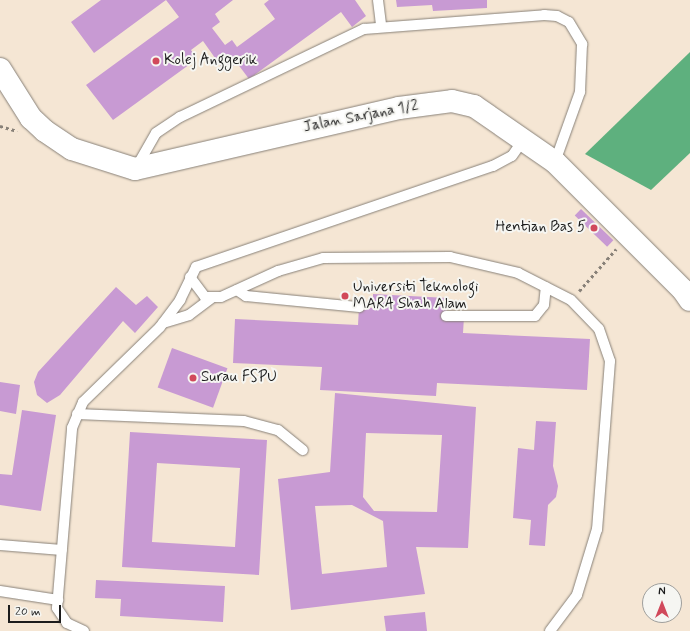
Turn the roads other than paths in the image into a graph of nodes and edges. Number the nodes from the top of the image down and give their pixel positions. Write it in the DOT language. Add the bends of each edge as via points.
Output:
graph roads {
  1 [pos="378,0"];
  2 [pos="381,25"];
  3 [pos="0,69"];
  4 [pos="523,140"];
  5 [pos="555,162"];
  6 [pos="135,169"];
  7 [pos="190,277"];
  8 [pos="546,287"];
  9 [pos="237,290"];
  10 [pos="213,297"];
  11 [pos="690,300"];
  12 [pos="359,307"];
  13 [pos="446,316"];
  14 [pos="163,323"];
  15 [pos="77,414"];
  16 [pos="303,450"];
  17 [pos="0,545"];
  18 [pos="62,550"];
  19 [pos="0,591"];
  20 [pos="58,600"];
  21 [pos="84,631"];
  22 [pos="550,631"];
  1 -- 2 [label="lane"];
  2 -- 5 [label="lane" via="544,15 557,16 569,22 582,44 580,92"];
  2 -- 6 [label="lane" via="364,29 180,117 156,133"];
  3 -- 6 [label="street" via="31,118 46,131 72,149"];
  4 -- 5 [label="street, Jalan Sarjana 1/2"];
  4 -- 6 [label="street, Jalan Sarjana 1/2" via="474,106 452,101 357,116"];
  4 -- 7 [label="lane" via="512,156 493,166 196,267"];
  5 -- 11 [label="street, Jalan Sarjana 1/2"];
  7 -- 10 [label="lane" via="205,297"];
  7 -- 14 [label="lane" via="180,300"];
  8 -- 9 [label="lane" via="518,273 450,257 383,256 323,258 278,271"];
  8 -- 13 [label="lane" via="544,305 535,316"];
  8 -- 22 [label="lane" via="571,300 599,329 610,361 597,529 577,595"];
  9 -- 10 [label="lane"];
  9 -- 12 [label="lane" via="246,296"];
  10 -- 14 [label="lane" via="189,315"];
  14 -- 15 [label="lane" via="83,402"];
  15 -- 16 [label="lane" via="244,421 278,430"];
  15 -- 18 [label="lane" via="72,428"];
  17 -- 18 [label="lane"];
  18 -- 20 [label="lane"];
  19 -- 20 [label="lane"];
  20 -- 21 [label="lane" via="59,615"];
}
